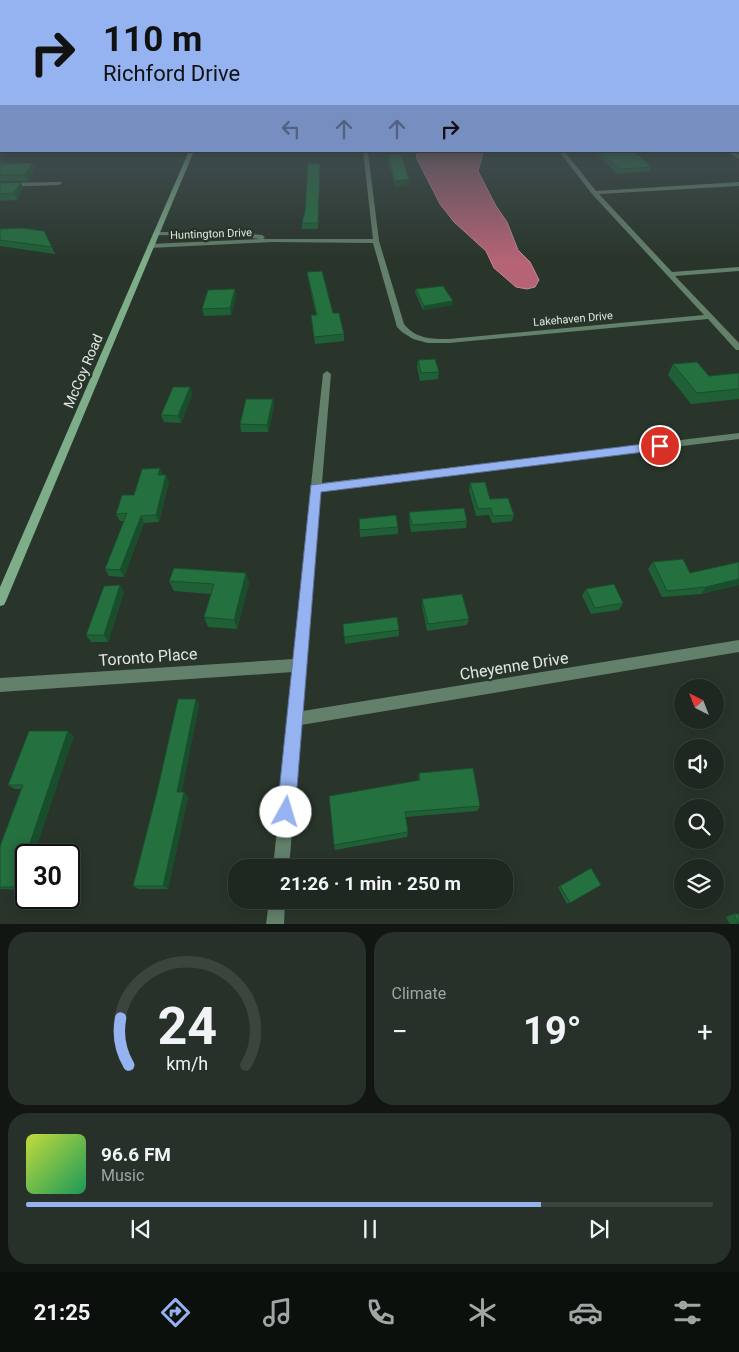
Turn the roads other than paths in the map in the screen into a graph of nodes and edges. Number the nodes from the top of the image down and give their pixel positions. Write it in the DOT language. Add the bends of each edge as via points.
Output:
graph roads {
  1 [pos="182,174"];
  2 [pos="368,174"];
  3 [pos="579,174"];
  4 [pos="59,183"];
  5 [pos="739,184"];
  6 [pos="0,185"];
  7 [pos="594,193"];
  8 [pos="156,234"];
  9 [pos="272,240"];
  10 [pos="376,241"];
  11 [pos="150,246"];
  12 [pos="739,269"];
  13 [pos="669,274"];
  14 [pos="710,318"];
  15 [pos="739,348"];
  16 [pos="327,374"];
  17 [pos="739,436"];
  18 [pos="315,488"];
  19 [pos="0,601"];
  20 [pos="739,646"];
  21 [pos="298,665"];
  22 [pos="0,685"];
  23 [pos="295,719"];
  24 [pos="282,859"];
  25 [pos="276,909"];
  26 [pos="275,924"];
  1 -- 8 [label="main road, McCoy Road"];
  2 -- 10 [label="street, Lakehaven Drive"];
  3 -- 7 [label="street"];
  4 -- 6 [label="street"];
  5 -- 7 [label="street"];
  7 -- 13 [label="street"];
  8 -- 9 [label="street, Huntington Drive" via="245,235"];
  8 -- 11 [label="main road, McCoy Road"];
  9 -- 10 [label="street, Huntington Drive"];
  9 -- 11 [label="street, Huntington Drive"];
  10 -- 14 [label="street, Lakehaven Drive" via="400,325 405,332 420,340 448,341"];
  11 -- 19 [label="main road, McCoy Road"];
  12 -- 13 [label="street"];
  13 -- 14 [label="street"];
  14 -- 15 [label="street"];
  16 -- 18 [label="street"];
  17 -- 18 [label="street"];
  18 -- 21 [label="street"];
  20 -- 23 [label="street, Cheyenne Drive"];
  21 -- 22 [label="street, Toronto Place"];
  21 -- 23 [label="street"];
  23 -- 24 [label="street"];
  25 -- 26 [label="street"];
}
